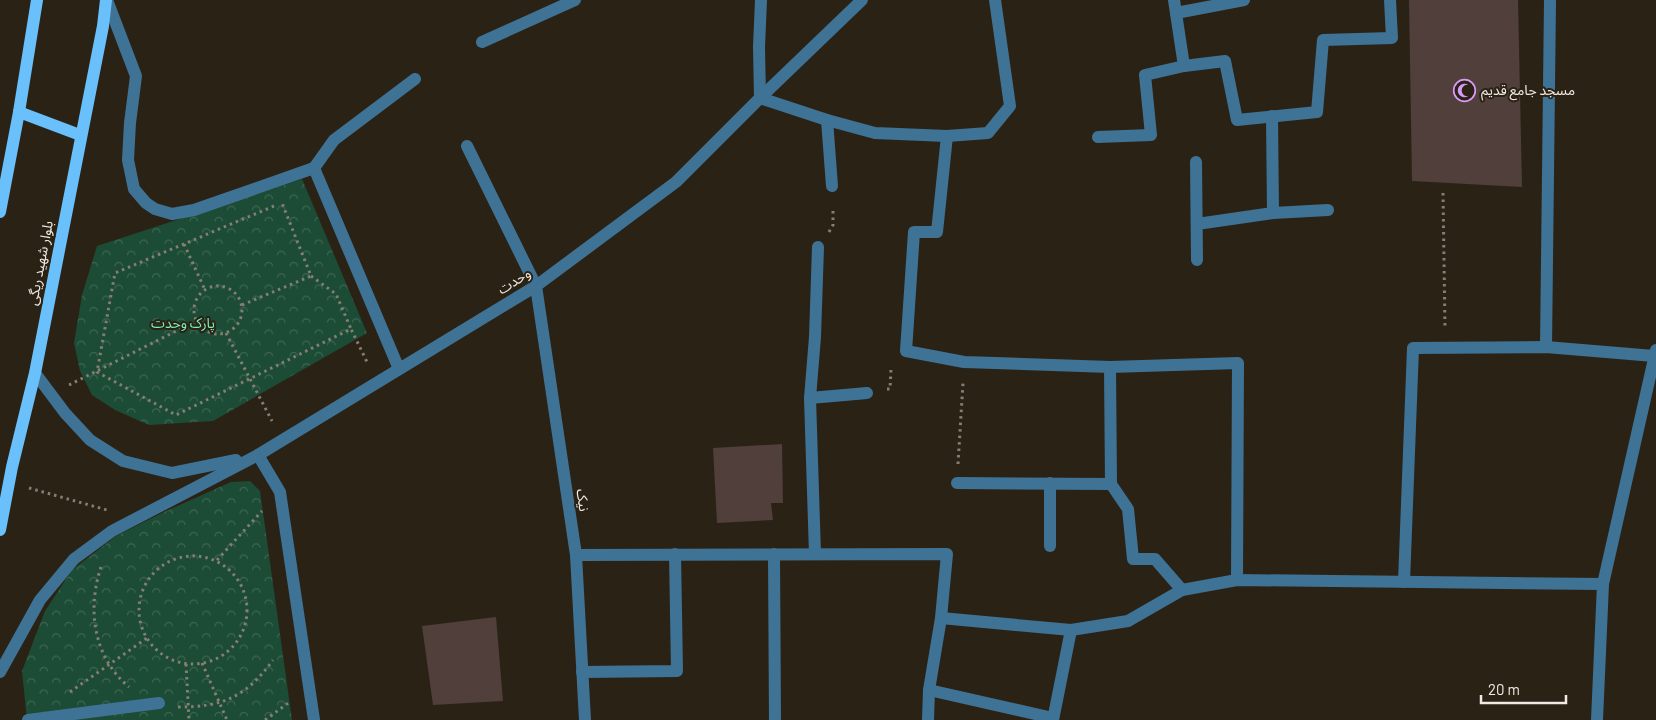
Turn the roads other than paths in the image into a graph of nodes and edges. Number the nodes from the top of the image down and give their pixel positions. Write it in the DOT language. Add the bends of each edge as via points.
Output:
graph roads {
  1 [pos="33,0"];
  2 [pos="37,0"];
  3 [pos="106,0"];
  4 [pos="573,0"];
  5 [pos="761,0"];
  6 [pos="862,0"];
  7 [pos="995,0"];
  8 [pos="1244,0"];
  9 [pos="1390,0"];
  10 [pos="1550,0"];
  11 [pos="1175,6"];
  12 [pos="34,14"];
  13 [pos="482,42"];
  14 [pos="1184,66"];
  15 [pos="416,79"];
  16 [pos="760,98"];
  17 [pos="19,112"];
  18 [pos="1272,116"];
  19 [pos="827,120"];
  20 [pos="80,135"];
  21 [pos="947,136"];
  22 [pos="1098,137"];
  23 [pos="467,146"];
  24 [pos="1196,162"];
  25 [pos="314,168"];
  26 [pos="832,186"];
  27 [pos="1328,210"];
  28 [pos="0,212"];
  29 [pos="1273,213"];
  30 [pos="1196,224"];
  31 [pos="818,247"];
  32 [pos="1197,260"];
  33 [pos="536,286"];
  34 [pos="1546,347"];
  35 [pos="1655,353"];
  36 [pos="1110,367"];
  37 [pos="399,369"];
  38 [pos="35,373"];
  39 [pos="868,394"];
  40 [pos="810,398"];
  41 [pos="258,455"];
  42 [pos="957,482"];
  43 [pos="1050,483"];
  44 [pos="1111,484"];
  45 [pos="0,530"];
  46 [pos="1050,546"];
  47 [pos="675,554"];
  48 [pos="774,554"];
  49 [pos="815,554"];
  50 [pos="576,555"];
  51 [pos="1237,580"];
  52 [pos="1404,582"];
  53 [pos="1604,584"];
  54 [pos="1182,590"];
  55 [pos="941,618"];
  56 [pos="1071,630"];
  57 [pos="0,672"];
  58 [pos="582,672"];
  59 [pos="929,690"];
  60 [pos="159,703"];
  61 [pos="1053,719"];
  62 [pos="28,720"];
  63 [pos="314,720"];
  64 [pos="585,720"];
  65 [pos="775,720"];
  66 [pos="928,720"];
  67 [pos="1597,720"];
  1 -- 12 [label="street"];
  2 -- 12 [label="main road"];
  3 -- 20 [label="main road, بلوار شهید ریگی"];
  3 -- 25 [label="street" via="136,76 128,160 134,189 146,203 172,214 194,210"];
  4 -- 13 [label="street"];
  5 -- 16 [label="street"];
  6 -- 16 [label="street, وحدت"];
  7 -- 21 [label="street" via="1010,106 988,133"];
  8 -- 11 [label="street"];
  9 -- 18 [label="street" via="1392,38 1323,40 1317,112"];
  10 -- 34 [label="street"];
  11 -- 14 [label="street"];
  12 -- 17 [label="main road"];
  14 -- 18 [label="street" via="1225,61 1237,120"];
  14 -- 22 [label="street" via="1145,75 1151,135"];
  15 -- 25 [label="street" via="334,140"];
  16 -- 19 [label="street"];
  16 -- 33 [label="street, وحدت" via="676,182"];
  17 -- 20 [label="main road"];
  17 -- 28 [label="main road"];
  18 -- 29 [label="street"];
  19 -- 21 [label="street" via="875,134"];
  19 -- 26 [label="street"];
  20 -- 38 [label="main road, بلوار شهید ریگی"];
  21 -- 36 [label="street" via="937,232 914,232 906,351 964,362"];
  23 -- 33 [label="street, نیک"];
  24 -- 30 [label="street"];
  25 -- 37 [label="street"];
  27 -- 29 [label="street"];
  29 -- 30 [label="street"];
  30 -- 32 [label="street"];
  31 -- 40 [label="street"];
  33 -- 37 [label="street, وحدت"];
  33 -- 50 [label="street, نیک"];
  34 -- 35 [label="street"];
  34 -- 52 [label="street" via="1413,348"];
  35 -- 53 [label="street"];
  36 -- 44 [label="street"];
  36 -- 51 [label="street" via="1238,363"];
  37 -- 41 [label="street, وحدت"];
  38 -- 41 [label="street" via="90,440 123,461 172,473"];
  38 -- 45 [label="main road, بلوار شهید ریگی"];
  39 -- 40 [label="street"];
  40 -- 49 [label="street"];
  41 -- 57 [label="street" via="135,518 82,553 40,600"];
  41 -- 63 [label="street" via="280,492"];
  42 -- 43 [label="street"];
  43 -- 44 [label="street"];
  43 -- 46 [label="street"];
  44 -- 54 [label="street" via="1128,509 1133,559 1156,559"];
  47 -- 48 [label="street"];
  47 -- 50 [label="street"];
  47 -- 58 [label="street" via="677,671"];
  48 -- 49 [label="street"];
  48 -- 65 [label="street"];
  49 -- 55 [label="street" via="947,554"];
  50 -- 58 [label="street, نیک"];
  51 -- 52 [label="street"];
  51 -- 54 [label="street"];
  52 -- 53 [label="street"];
  53 -- 67 [label="street"];
  54 -- 56 [label="street" via="1128,621"];
  55 -- 56 [label="street"];
  55 -- 59 [label="street"];
  56 -- 61 [label="street"];
  58 -- 64 [label="street, نیک"];
  59 -- 61 [label="street"];
  59 -- 66 [label="street"];
  60 -- 62 [label="street"];
}
